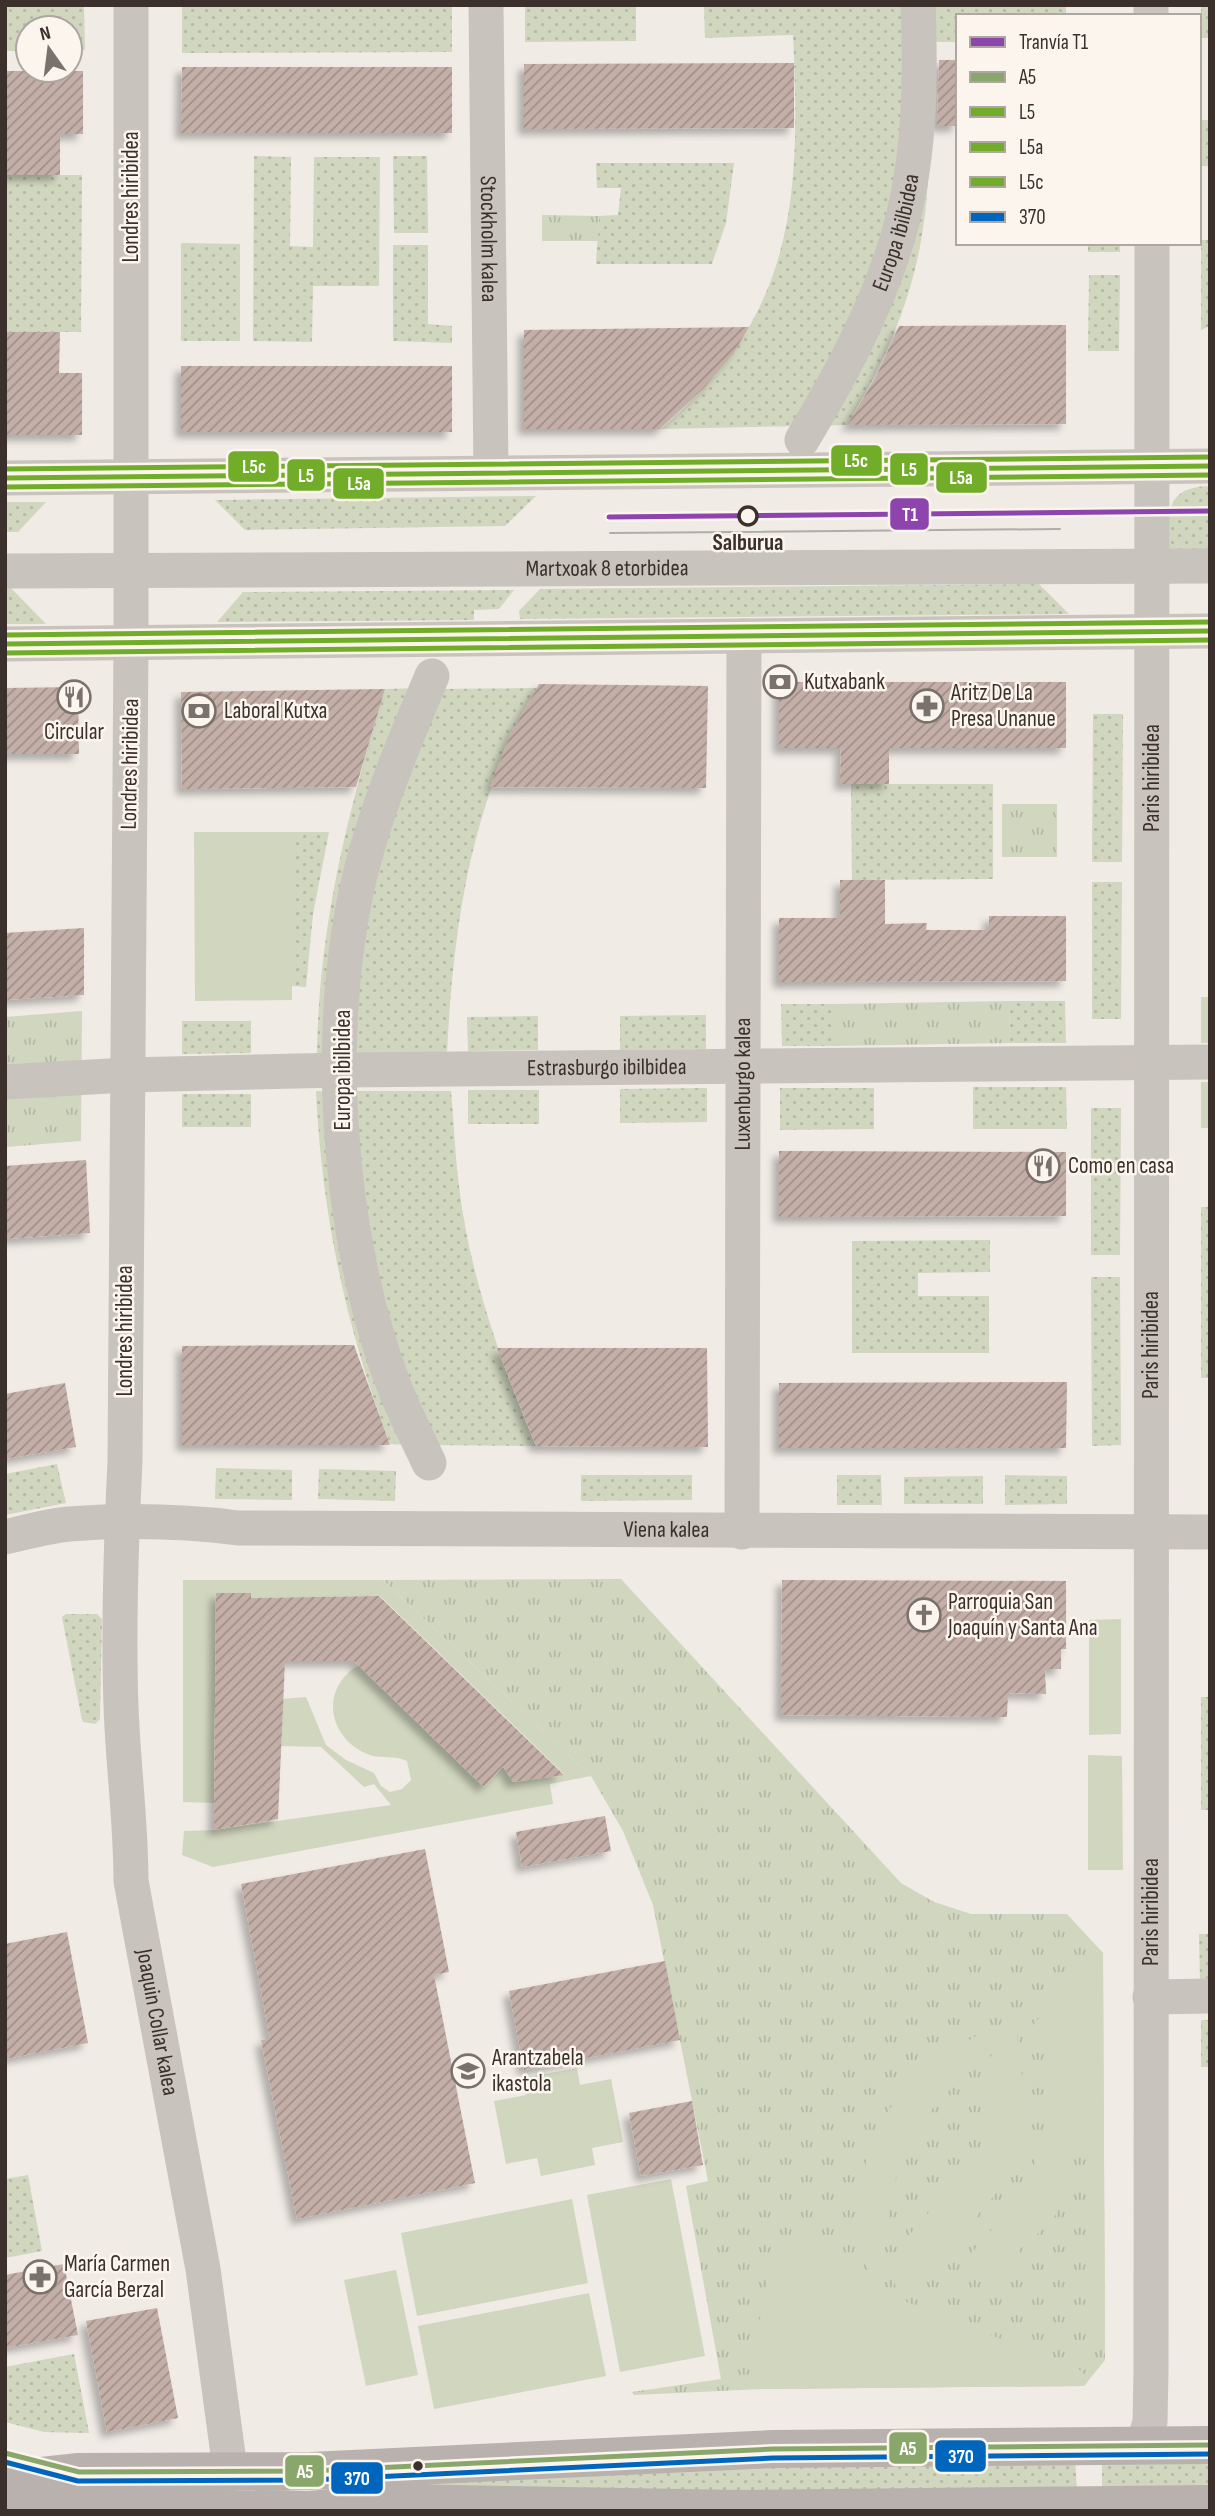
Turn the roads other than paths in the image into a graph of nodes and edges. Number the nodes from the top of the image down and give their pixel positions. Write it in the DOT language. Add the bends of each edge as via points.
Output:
graph roads {
  1 [pos="131,5"];
  2 [pos="486,5"];
  3 [pos="918,5"];
  4 [pos="1152,245"];
  5 [pos="802,440"];
  6 [pos="1152,465"];
  7 [pos="1210,466"];
  8 [pos="491,472"];
  9 [pos="130,475"];
  10 [pos="5,478"];
  11 [pos="1210,566"];
  12 [pos="1151,567"];
  13 [pos="5,571"];
  14 [pos="131,571"];
  15 [pos="1210,631"];
  16 [pos="1150,632"];
  17 [pos="744,636"];
  18 [pos="131,643"];
  19 [pos="5,644"];
  20 [pos="432,676"];
  21 [pos="1151,1062"];
  22 [pos="1210,1062"];
  23 [pos="743,1066"];
  24 [pos="340,1070"];
  25 [pos="126,1075"];
  26 [pos="5,1082"];
  27 [pos="429,1463"];
  28 [pos="122,1523"];
  29 [pos="742,1532"];
  30 [pos="1210,1532"];
  31 [pos="1152,1534"];
  32 [pos="5,1536"];
  33 [pos="1210,1996"];
  34 [pos="1150,1997"];
  35 [pos="1143,2445"];
  36 [pos="1210,2445"];
  37 [pos="5,2453"];
  38 [pos="230,2469"];
  39 [pos="79,2472"];
  40 [pos="7,2502"];
  41 [pos="1210,2504"];
  42 [pos="200,2507"];
  43 [pos="1151,2508"];
  1 -- 9 [label="street, Londres hiribidea"];
  2 -- 8 [label="street, Stockholm kalea"];
  3 -- 5 [label="street, Europa ibilbidea" via="919,114 899,231 871,309 833,389"];
  4 -- 6 [label="street, Paris hiribidea"];
  6 -- 7 [label="street"];
  6 -- 8 [label="street"];
  6 -- 12 [label="street, Paris hiribidea"];
  8 -- 9 [label="street"];
  9 -- 10 [label="street"];
  9 -- 14 [label="street, Londres hiribidea"];
  11 -- 12 [label="street, Martxoak 8 etorbidea"];
  12 -- 14 [label="street, Martxoak 8 etorbidea"];
  12 -- 16 [label="street, Paris hiribidea"];
  13 -- 14 [label="street, Martxoak 8 etorbidea"];
  14 -- 18 [label="street, Londres hiribidea"];
  15 -- 16 [label="street"];
  16 -- 17 [label="street"];
  16 -- 21 [label="street, Paris hiribidea"];
  17 -- 18 [label="street"];
  17 -- 23 [label="street, Luxenburgo kalea"];
  18 -- 19 [label="street"];
  18 -- 25 [label="street, Londres hiribidea"];
  20 -- 24 [label="street, Europa ibilbidea" via="366,851 345,978"];
  21 -- 22 [label="street, Estrasburgo ibilbidea"];
  21 -- 23 [label="street, Estrasburgo ibilbidea"];
  21 -- 31 [label="street, Paris hiribidea"];
  23 -- 24 [label="street, Estrasburgo ibilbidea"];
  23 -- 29 [label="street, Luxenburgo kalea"];
  24 -- 25 [label="street, Estrasburgo ibilbidea"];
  24 -- 27 [label="street, Europa ibilbidea" via="355,1238 396,1391"];
  25 -- 26 [label="street, Estrasburgo ibilbidea"];
  25 -- 28 [label="street, Londres hiribidea"];
  28 -- 29 [label="street, Viena kalea"];
  28 -- 32 [label="street, Viena kalea" via="68,1524"];
  28 -- 38 [label="street, Joaquin Collar kalea" via="121,1692 131,1881 204,2269"];
  29 -- 31 [label="street, Viena kalea"];
  30 -- 31 [label="street, Viena kalea"];
  31 -- 34 [label="street, Paris hiribidea"];
  33 -- 34 [label="street"];
  34 -- 35 [label="street, Paris hiribidea" via="1151,2397"];
  35 -- 36 [label="main road"];
  35 -- 38 [label="main road" via="773,2449 422,2467"];
  37 -- 39 [label="main road"];
  38 -- 39 [label="main road"];
  38 -- 42 [label="street"];
  39 -- 40 [label="main road"];
  40 -- 42 [label="main road"];
  41 -- 43 [label="main road"];
  42 -- 43 [label="main road" via="308,2510 400,2503 724,2509"];
}
